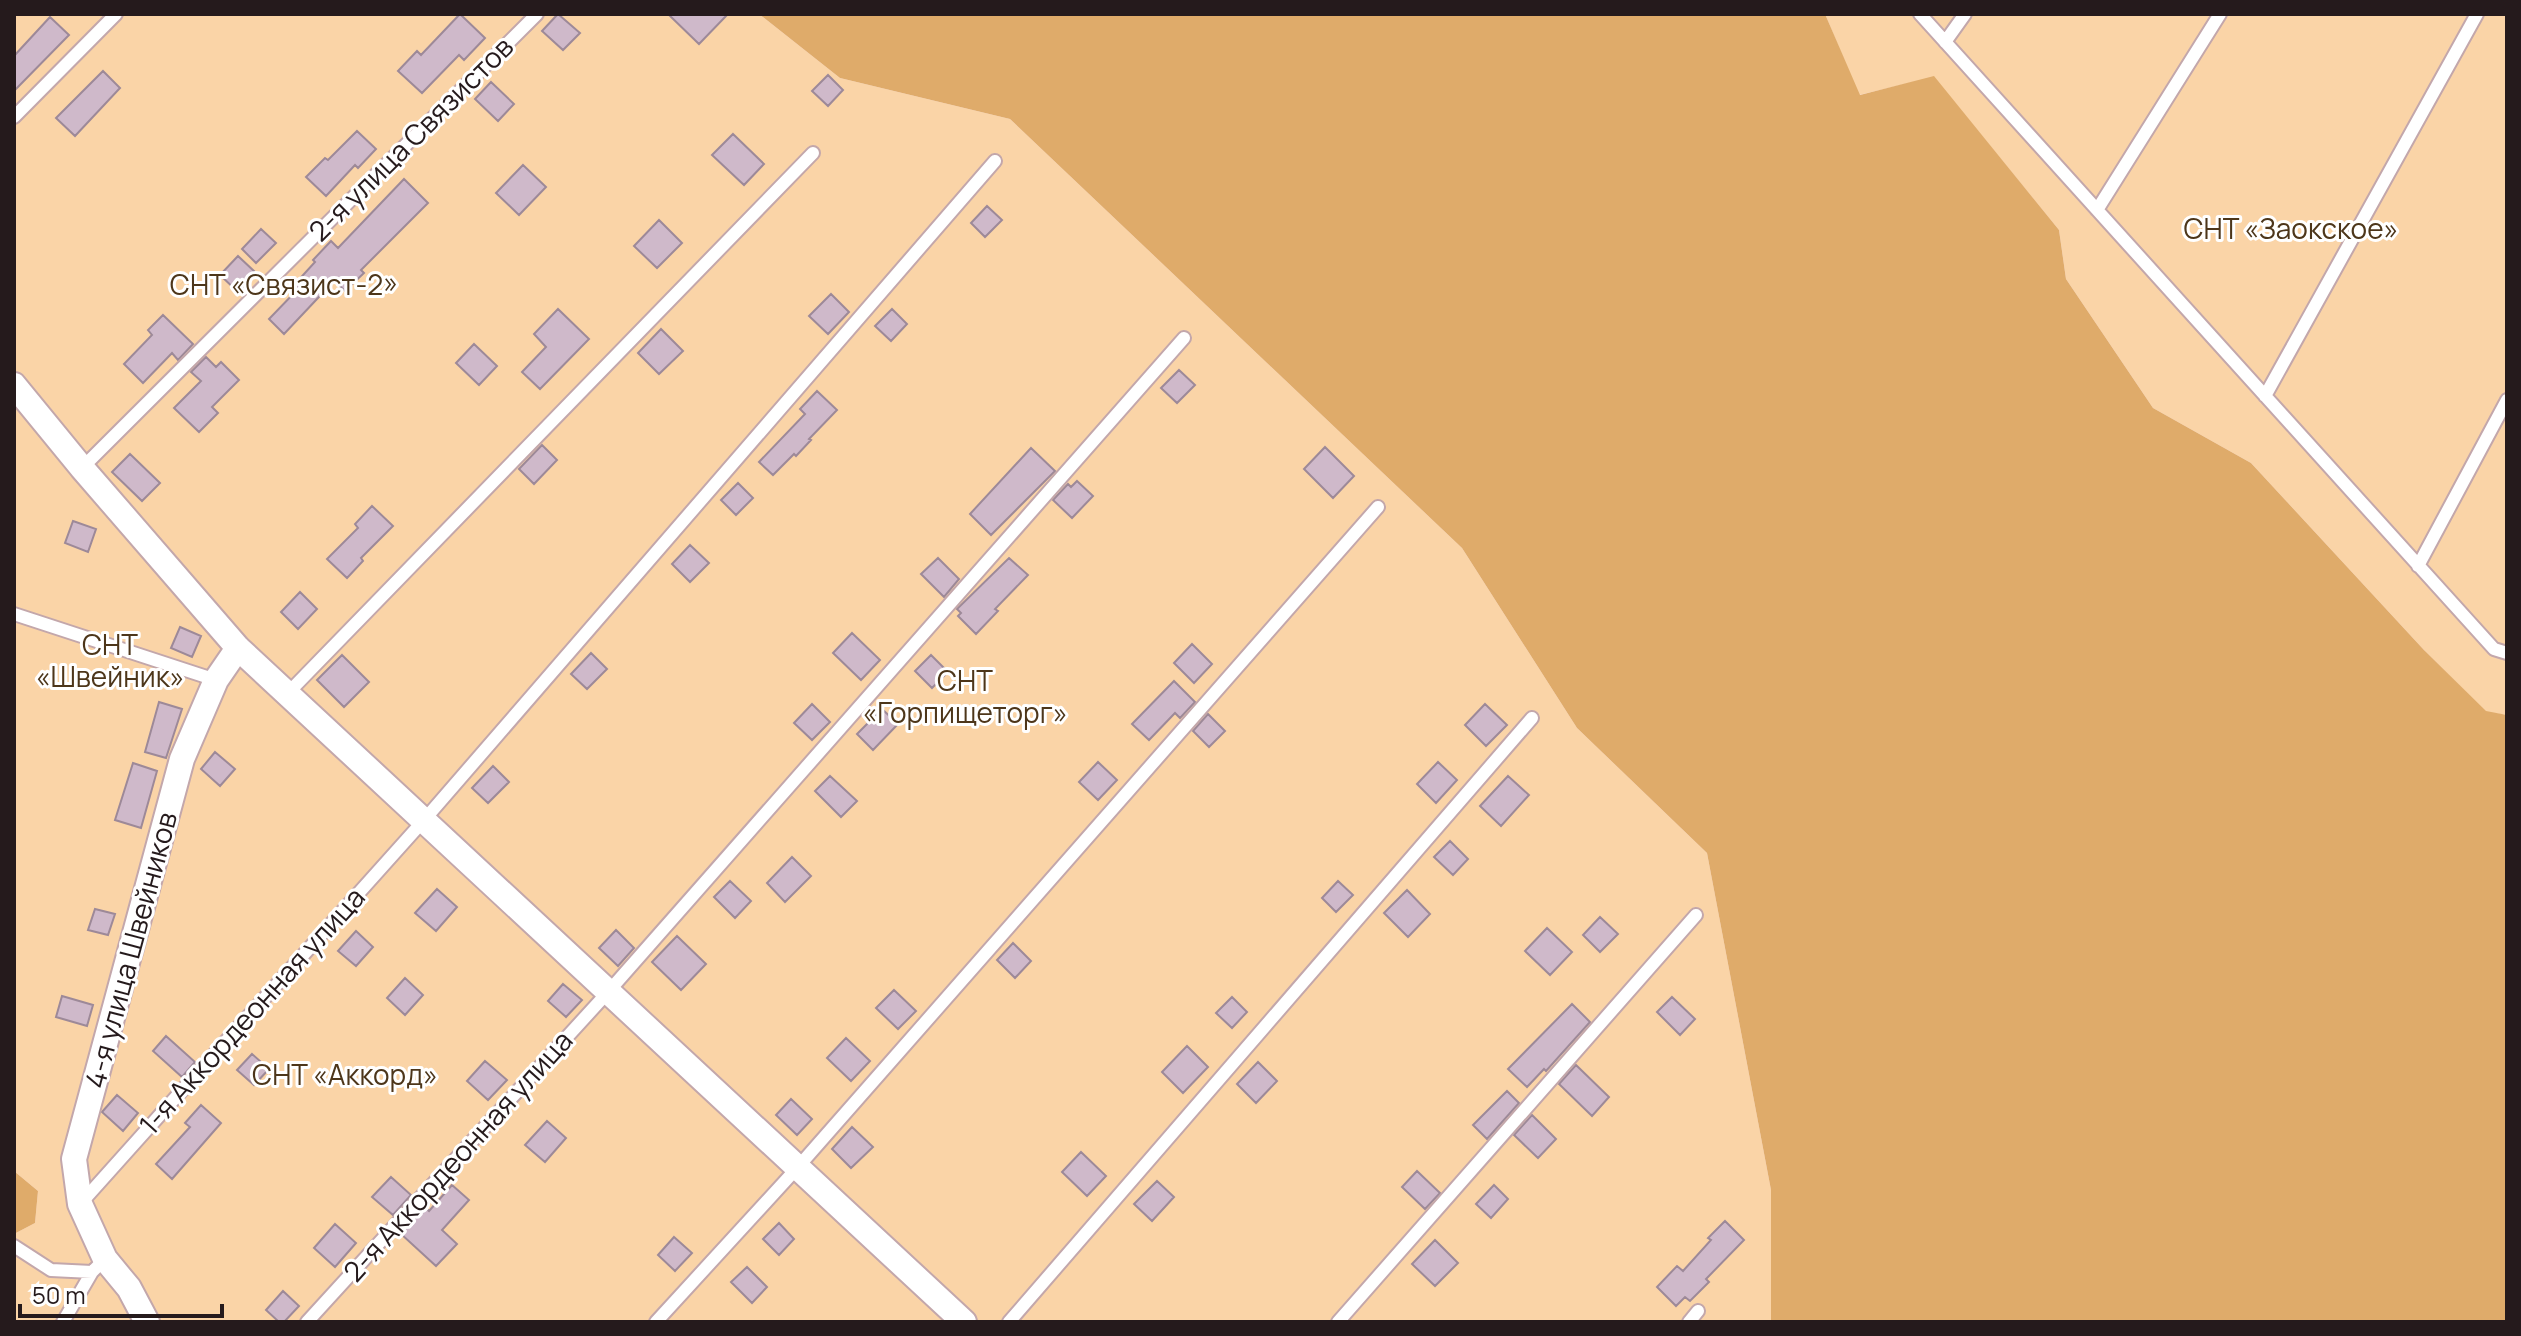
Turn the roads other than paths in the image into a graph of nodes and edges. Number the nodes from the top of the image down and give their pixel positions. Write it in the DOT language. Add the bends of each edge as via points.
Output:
graph roads {
  1 [pos="116,14"];
  2 [pos="537,14"];
  3 [pos="1920,14"];
  4 [pos="1965,14"];
  5 [pos="2220,14"];
  6 [pos="2477,14"];
  7 [pos="1945,42"];
  8 [pos="14,117"];
  9 [pos="813,153"];
  10 [pos="995,161"];
  11 [pos="2097,210"];
  12 [pos="1184,338"];
  13 [pos="14,385"];
  14 [pos="2265,396"];
  15 [pos="2507,400"];
  16 [pos="82,468"];
  17 [pos="1378,507"];
  18 [pos="2418,566"];
  19 [pos="14,614"];
  20 [pos="238,648"];
  21 [pos="2507,653"];
  22 [pos="216,680"];
  23 [pos="289,692"];
  24 [pos="1532,718"];
  25 [pos="425,819"];
  26 [pos="1696,915"];
  27 [pos="609,991"];
  28 [pos="798,1167"];
  29 [pos="80,1204"];
  30 [pos="14,1246"];
  31 [pos="98,1266"];
  32 [pos="1698,1311"];
  33 [pos="63,1322"];
  34 [pos="147,1322"];
  35 [pos="307,1322"];
  36 [pos="656,1322"];
  37 [pos="964,1322"];
  38 [pos="1009,1322"];
  39 [pos="1338,1322"];
  40 [pos="1689,1322"];
  1 -- 8 [label="lane"];
  2 -- 16 [label="lane, 2-я улица Связистов"];
  3 -- 7 [label="lane"];
  4 -- 7 [label="lane"];
  5 -- 11 [label="lane"];
  6 -- 14 [label="lane"];
  7 -- 11 [label="lane"];
  9 -- 23 [label="lane"];
  10 -- 25 [label="lane, 1-я Аккордеонная улица"];
  11 -- 14 [label="lane"];
  12 -- 27 [label="lane, 2-я Аккордеонная улица"];
  13 -- 16 [label="street"];
  14 -- 18 [label="lane"];
  15 -- 18 [label="lane"];
  16 -- 20 [label="street"];
  17 -- 28 [label="lane"];
  18 -- 21 [label="lane" via="2494,649"];
  19 -- 22 [label="lane"];
  20 -- 22 [label="street, 4-я улица Швейников"];
  20 -- 23 [label="street"];
  22 -- 29 [label="street, 4-я улица Швейников" via="182,759 74,1159"];
  23 -- 25 [label="street"];
  24 -- 38 [label="lane"];
  25 -- 27 [label="street"];
  25 -- 29 [label="lane, 1-я Аккордеонная улица"];
  26 -- 39 [label="lane"];
  27 -- 28 [label="street"];
  27 -- 35 [label="lane, 2-я Аккордеонная улица"];
  28 -- 36 [label="lane"];
  28 -- 37 [label="street"];
  29 -- 31 [label="street, 4-я улица Швейников"];
  30 -- 31 [label="lane" via="51,1270"];
  31 -- 33 [label="lane"];
  31 -- 34 [label="street, 4-я улица Швейников" via="129,1288"];
  32 -- 40 [label="lane"];
}
